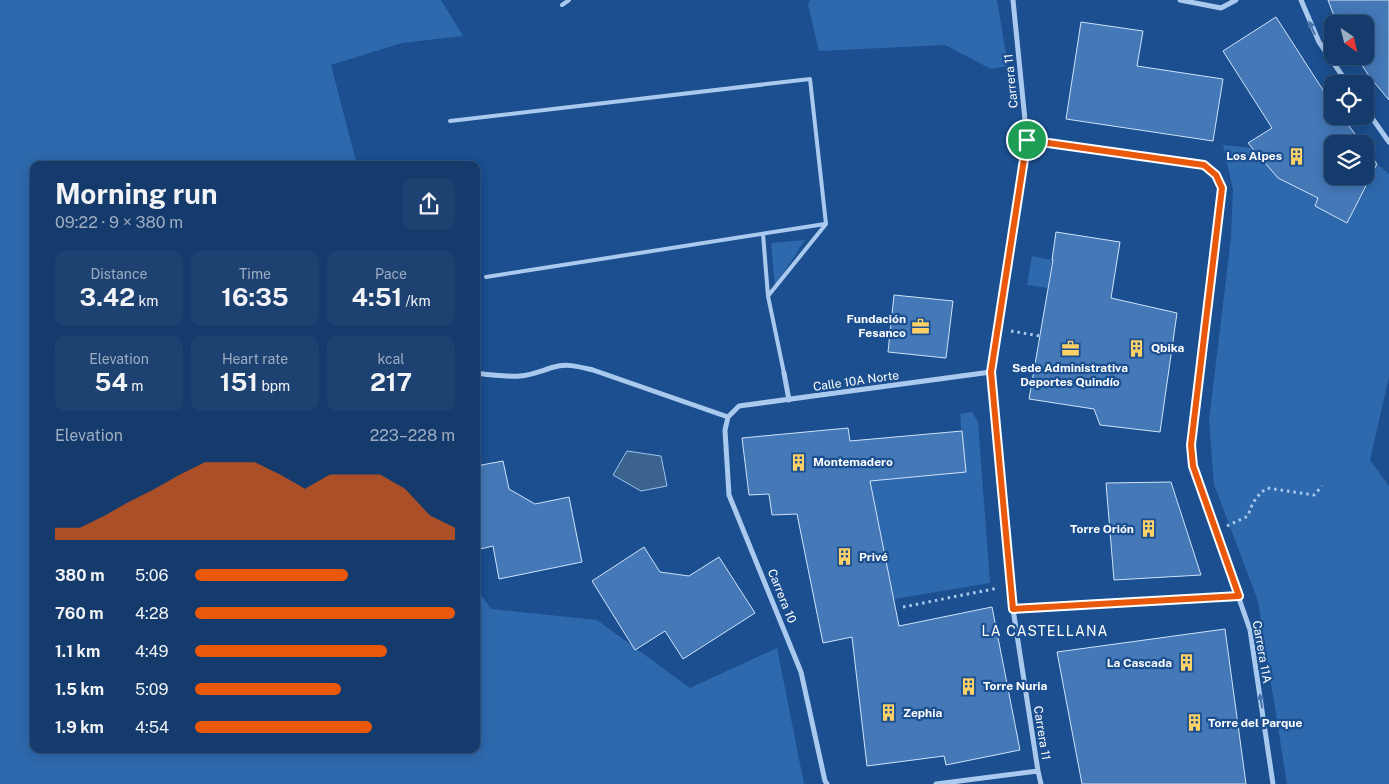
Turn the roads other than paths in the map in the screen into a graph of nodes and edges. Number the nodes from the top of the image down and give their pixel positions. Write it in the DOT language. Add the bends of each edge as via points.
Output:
graph roads {
  1 [pos="569,0"];
  2 [pos="1012,0"];
  3 [pos="1180,0"];
  4 [pos="1236,0"];
  5 [pos="1301,0"];
  6 [pos="562,5"];
  7 [pos="1342,75"];
  8 [pos="450,121"];
  9 [pos="1374,121"];
  10 [pos="1027,140"];
  11 [pos="1389,142"];
  12 [pos="826,224"];
  13 [pos="762,234"];
  14 [pos="486,277"];
  15 [pos="768,296"];
  16 [pos="991,372"];
  17 [pos="784,373"];
  18 [pos="480,374"];
  19 [pos="789,400"];
  20 [pos="728,417"];
  21 [pos="1239,596"];
  22 [pos="1013,609"];
  23 [pos="1038,771"];
  24 [pos="827,784"];
  25 [pos="936,784"];
  26 [pos="1041,784"];
  27 [pos="1273,784"];
  1 -- 6 [label="lane"];
  2 -- 10 [label="street, Carrera 11"];
  3 -- 4 [label="street" via="1221,8"];
  7 -- 5 [label="street, one-way" via="1319,42"];
  8 -- 12 [label="lane" via="810,79"];
  9 -- 11 [label="street"];
  10 -- 16 [label="street, Carrera 11"];
  10 -- 21 [label="street, Carrera 11A" via="1204,165 1216,175 1222,188 1191,445 1193,466"];
  12 -- 13 [label="lane"];
  12 -- 15 [label="lane"];
  13 -- 14 [label="lane"];
  13 -- 15 [label="lane"];
  15 -- 17 [label="lane"];
  16 -- 19 [label="street, Calle 10A Norte"];
  16 -- 22 [label="street, Carrera 11"];
  17 -- 19 [label="street"];
  18 -- 20 [label="street" via="520,376 573,365"];
  19 -- 20 [label="street, Calle 10A Norte" via="739,406"];
  20 -- 24 [label="street, Carrera 10" via="725,430 729,495 801,672"];
  21 -- 22 [label="street"];
  27 -- 21 [label="street, Carrera 11A, one-way" via="1250,630"];
  22 -- 23 [label="street, Carrera 11"];
  23 -- 25 [label="street"];
  23 -- 26 [label="street, Carrera 11"];
}
